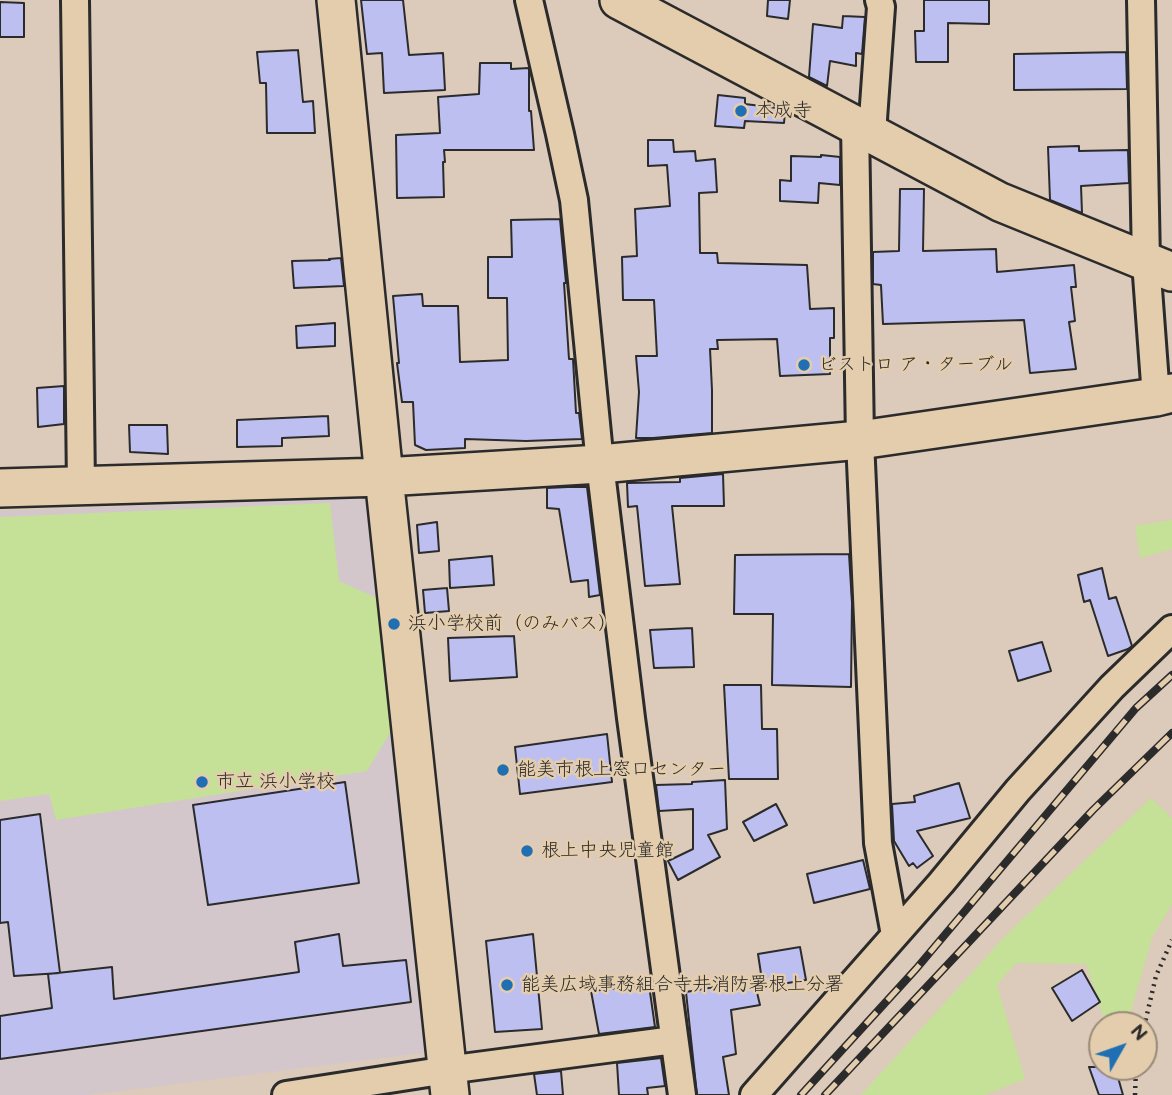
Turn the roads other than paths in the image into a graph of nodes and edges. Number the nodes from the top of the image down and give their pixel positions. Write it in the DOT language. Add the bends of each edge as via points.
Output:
graph roads {
  1 [pos="75,0"];
  2 [pos="336,0"];
  3 [pos="529,0"];
  4 [pos="619,0"];
  5 [pos="879,0"];
  6 [pos="1141,0"];
  7 [pos="864,129"];
  8 [pos="1159,267"];
  9 [pos="1164,395"];
  10 [pos="860,440"];
  11 [pos="600,464"];
  12 [pos="384,477"];
  13 [pos="81,486"];
  14 [pos="0,488"];
  15 [pos="1172,629"];
  16 [pos="895,935"];
  17 [pos="674,1040"];
  18 [pos="449,1082"];
  19 [pos="317,1093"];
  20 [pos="286,1095"];
  21 [pos="682,1095"];
  22 [pos="754,1095"];
  1 -- 13 [label="street"];
  2 -- 12 [label="street"];
  3 -- 11 [label="street" via="574,200"];
  4 -- 7 [label="street"];
  5 -- 7 [label="street"];
  6 -- 8 [label="street"];
  7 -- 8 [label="street" via="1000,202"];
  7 -- 10 [label="street"];
  8 -- 9 [label="street"];
  9 -- 10 [label="street"];
  10 -- 11 [label="street"];
  10 -- 16 [label="street" via="878,843"];
  11 -- 12 [label="street"];
  11 -- 17 [label="street"];
  12 -- 13 [label="street"];
  12 -- 18 [label="street"];
  13 -- 14 [label="street"];
  15 -- 16 [label="street" via="1018,790"];
  16 -- 22 [label="street"];
  17 -- 18 [label="street"];
  17 -- 21 [label="street"];
  18 -- 19 [label="street"];
  19 -- 20 [label="street"];
}
